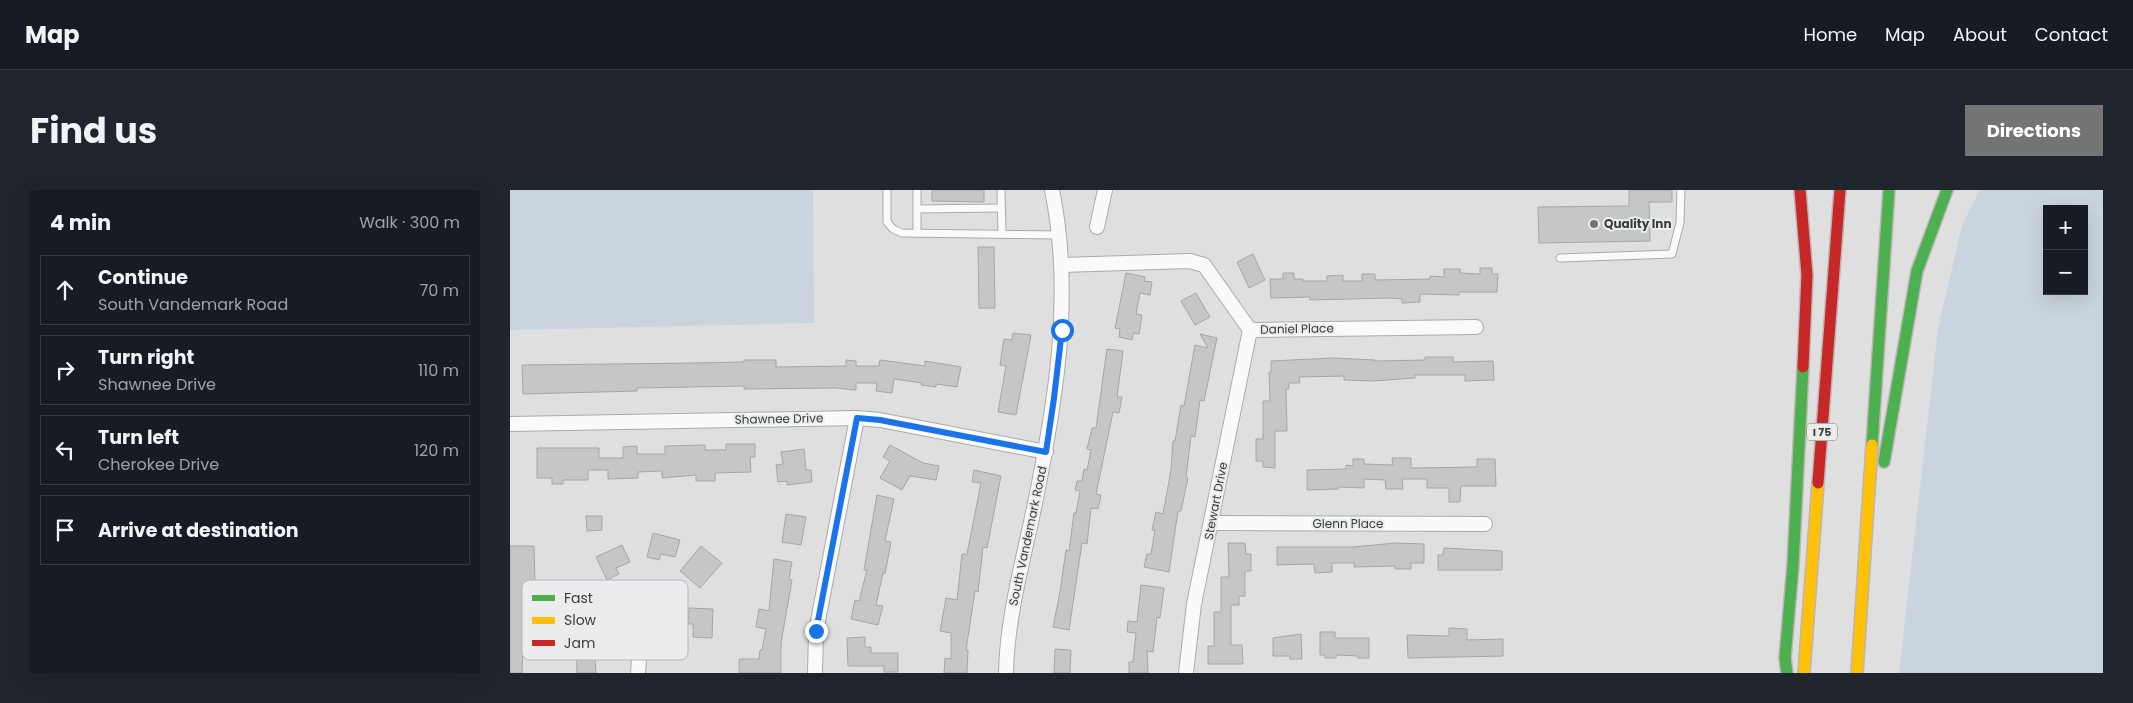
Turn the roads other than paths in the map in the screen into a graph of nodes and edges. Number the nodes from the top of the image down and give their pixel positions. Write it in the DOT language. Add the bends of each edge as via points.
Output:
graph roads {
  1 [pos="887,190"];
  2 [pos="917,190"];
  3 [pos="1001,190"];
  4 [pos="1052,190"];
  5 [pos="1105,190"];
  6 [pos="1681,190"];
  7 [pos="1800,190"];
  8 [pos="1840,190"];
  9 [pos="1890,190"];
  10 [pos="1948,190"];
  11 [pos="1001,208"];
  12 [pos="917,209"];
  13 [pos="1097,228"];
  14 [pos="917,233"];
  15 [pos="1002,234"];
  16 [pos="1059,235"];
  17 [pos="1560,258"];
  18 [pos="1062,265"];
  19 [pos="1476,327"];
  20 [pos="1250,330"];
  21 [pos="857,418"];
  22 [pos="510,424"];
  23 [pos="1046,452"];
  24 [pos="1212,523"];
  25 [pos="1485,524"];
  26 [pos="1860,603"];
  27 [pos="639,660"];
  28 [pos="638,673"];
  29 [pos="815,673"];
  30 [pos="1006,673"];
  31 [pos="1186,673"];
  32 [pos="1787,673"];
  33 [pos="1804,673"];
  34 [pos="1856,673"];
  1 -- 14 [label="lane" via="887,222 902,233"];
  2 -- 12 [label="lane"];
  3 -- 11 [label="lane"];
  4 -- 16 [label="street, South Vandemark Road"];
  5 -- 13 [label="street"];
  6 -- 17 [label="lane" via="1680,223 1672,254"];
  7 -- 32 [label="highway" via="1807,275"];
  8 -- 33 [label="highway, I 75"];
  9 -- 26 [label="highway"];
  10 -- 26 [label="highway" via="1917,271"];
  11 -- 12 [label="lane"];
  11 -- 15 [label="lane"];
  12 -- 14 [label="lane"];
  14 -- 15 [label="lane"];
  15 -- 16 [label="lane"];
  16 -- 18 [label="street, South Vandemark Road"];
  18 -- 20 [label="street, Daniel Place" via="1190,261 1204,265"];
  18 -- 23 [label="street, South Vandemark Road" via="1062,330"];
  19 -- 20 [label="street, Daniel Place"];
  20 -- 24 [label="street, Stewart Drive"];
  21 -- 22 [label="street, Shawnee Drive"];
  21 -- 23 [label="street, Shawnee Drive"];
  21 -- 29 [label="street" via="816,631"];
  23 -- 30 [label="street, South Vandemark Road" via="1011,615"];
  24 -- 25 [label="street, Glenn Place"];
  24 -- 31 [label="street, Stewart Drive" via="1194,604"];
  26 -- 34 [label="highway"];
  27 -- 28 [label="street"];
}
